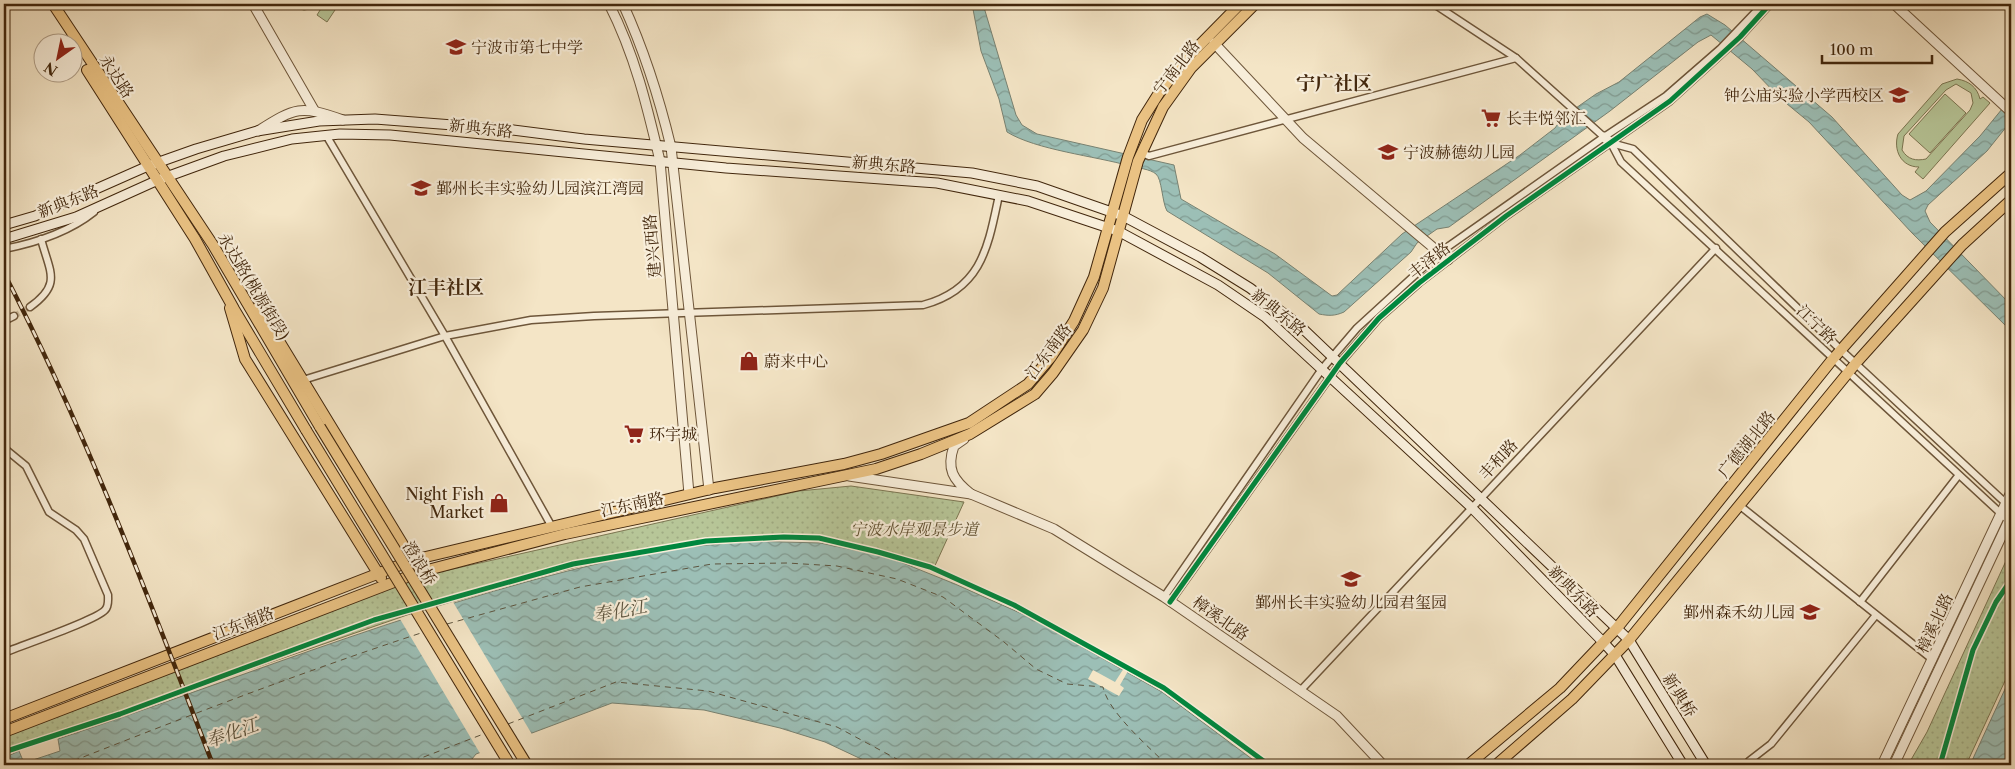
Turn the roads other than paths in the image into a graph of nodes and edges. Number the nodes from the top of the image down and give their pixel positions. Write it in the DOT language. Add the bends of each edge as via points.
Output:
graph roads {
  1 [pos="46,4"];
  2 [pos="53,4"];
  3 [pos="253,4"];
  4 [pos="609,4"];
  5 [pos="623,4"];
  6 [pos="1240,4"];
  7 [pos="1255,4"];
  8 [pos="1434,4"];
  9 [pos="1763,4"];
  10 [pos="1770,4"];
  11 [pos="1894,4"];
  12 [pos="64,32"];
  13 [pos="1738,36"];
  14 [pos="1214,43"];
  15 [pos="1516,58"];
  16 [pos="82,59"];
  17 [pos="314,110"];
  18 [pos="2011,112"];
  19 [pos="343,120"];
  20 [pos="1287,121"];
  21 [pos="257,131"];
  22 [pos="326,136"];
  23 [pos="1608,141"];
  24 [pos="656,145"];
  25 [pos="671,147"];
  26 [pos="1140,157"];
  27 [pos="660,161"];
  28 [pos="672,162"];
  29 [pos="153,165"];
  30 [pos="1124,171"];
  31 [pos="2011,173"];
  32 [pos="1134,175"];
  33 [pos="162,178"];
  34 [pos="999,195"];
  35 [pos="2011,200"];
  36 [pos="103,204"];
  37 [pos="1118,214"];
  38 [pos="4,225"];
  39 [pos="1113,229"];
  40 [pos="4,239"];
  41 [pos="41,239"];
  42 [pos="1716,248"];
  43 [pos="4,250"];
  44 [pos="1440,253"];
  45 [pos="1448,260"];
  46 [pos="225,265"];
  47 [pos="227,296"];
  48 [pos="30,307"];
  49 [pos="672,313"];
  50 [pos="689,313"];
  51 [pos="14,316"];
  52 [pos="4,321"];
  53 [pos="446,336"];
  54 [pos="1841,350"];
  55 [pos="1333,356"];
  56 [pos="1832,360"];
  57 [pos="1340,363"];
  58 [pos="1856,363"];
  59 [pos="1322,369"];
  60 [pos="1847,373"];
  61 [pos="1330,377"];
  62 [pos="303,380"];
  63 [pos="320,427"];
  64 [pos="306,430"];
  65 [pos="970,434"];
  66 [pos="4,448"];
  67 [pos="846,476"];
  68 [pos="1958,476"];
  69 [pos="708,490"];
  70 [pos="2011,492"];
  71 [pos="688,494"];
  72 [pos="971,494"];
  73 [pos="1481,497"];
  74 [pos="1739,505"];
  75 [pos="2009,506"];
  76 [pos="1471,507"];
  77 [pos="2001,515"];
  78 [pos="2010,519"];
  79 [pos="552,527"];
  80 [pos="413,560"];
  81 [pos="420,572"];
  82 [pos="378,574"];
  83 [pos="385,585"];
  84 [pos="1167,599"];
  85 [pos="1860,602"];
  86 [pos="1876,615"];
  87 [pos="1618,628"];
  88 [pos="1629,640"];
  89 [pos="1604,643"];
  90 [pos="4,652"];
  91 [pos="1615,655"];
  92 [pos="1933,660"];
  93 [pos="1301,690"];
  94 [pos="5,725"];
  95 [pos="1749,761"];
  96 [pos="510,765"];
  97 [pos="527,765"];
  98 [pos="1383,765"];
  99 [pos="1468,765"];
  100 [pos="1496,765"];
  101 [pos="1682,765"];
  102 [pos="1706,765"];
  103 [pos="1882,765"];
  104 [pos="1894,765"];
  1 -- 12 [label="main road, 永达路"];
  2 -- 29 [label="main road, 永达路"];
  3 -- 17 [label="main road"];
  4 -- 24 [label="main road, 建兴西路" via="636,66"];
  5 -- 25 [label="main road, 建兴西路" via="658,92"];
  6 -- 30 [label="main road, 宁南北路" via="1184,61 1159,93 1142,120"];
  7 -- 14 [label="main road, 宁南北路"];
  8 -- 15 [label="street"];
  9 -- 13 [label="street, 丰泽路"];
  10 -- 13 [label="street, 丰泽路"];
  11 -- 18 [label="main road"];
  13 -- 23 [label="street, 丰泽路"];
  13 -- 23 [label="street, 丰泽路" via="1715,62 1670,101"];
  14 -- 20 [label="main road"];
  14 -- 26 [label="main road, 宁南北路" via="1191,68 1164,107"];
  15 -- 20 [label="street"];
  15 -- 23 [label="street"];
  16 -- 29 [label="main road, 永达路"];
  17 -- 19 [label="main road"];
  17 -- 21 [label="main road" via="288,112"];
  19 -- 21 [label="main road, 新典东路"];
  19 -- 24 [label="main road, 新典东路" via="374,119 505,129"];
  20 -- 26 [label="street"];
  20 -- 44 [label="main road"];
  21 -- 29 [label="main road, 新典东路"];
  22 -- 27 [label="main road, 新典东路" via="390,135"];
  22 -- 33 [label="main road, 新典东路" via="292,139 224,156"];
  22 -- 53 [label="street"];
  23 -- 42 [label="street, 江宁路" via="1621,162"];
  23 -- 44 [label="street, 丰泽路"];
  23 -- 45 [label="street, 丰泽路"];
  23 -- 54 [label="street, 江宁路" via="1633,149"];
  24 -- 25 [label="main road, 新典东路"];
  24 -- 27 [label="main road, 建兴西路"];
  25 -- 28 [label="main road, 建兴西路"];
  25 -- 37 [label="main road, 新典东路" via="972,173 1037,186"];
  26 -- 32 [label="main road, 宁南北路"];
  27 -- 28 [label="main road, 新典东路"];
  27 -- 49 [label="main road, 建兴西路"];
  28 -- 34 [label="main road, 新典东路" via="937,184"];
  28 -- 50 [label="main road, 建兴西路"];
  29 -- 33 [label="main road, 永达路(桃源街段)"];
  29 -- 38 [label="main road, 新典东路" via="35,216"];
  30 -- 37 [label="main road, 江东南路"];
  31 -- 54 [label="main road, 广德湖北路" via="1945,232"];
  32 -- 37 [label="main road, 江东南路"];
  33 -- 36 [label="main road, 新典东路"];
  33 -- 46 [label="main road, 永达路(桃源街段)"];
  33 -- 47 [label="main road, 永达路(桃源街段)"];
  34 -- 39 [label="main road, 新典东路" via="1028,201"];
  34 -- 50 [label="street" via="989,242 979,264 961,286 935,302 909,306"];
  35 -- 58 [label="main road, 广德湖北路" via="1941,267"];
  36 -- 40 [label="main road, 新典东路" via="76,217"];
  36 -- 41 [label="street" via="82,221"];
  37 -- 39 [label="main road, 江东南路"];
  37 -- 55 [label="main road, 新典东路" via="1200,257 1250,288"];
  39 -- 59 [label="main road, 新典东路" via="1218,285 1250,306"];
  39 -- 65 [label="main road, 江东南路" via="1103,288 1084,330 1035,394"];
  39 -- 69 [label="main road, 江东南路" via="1074,321 1051,356 1028,384 969,423 844,464"];
  41 -- 43 [label="street"];
  41 -- 48 [label="street" via="52,281 48,293"];
  42 -- 56 [label="street, 江宁路"];
  42 -- 73 [label="street, 丰和路"];
  44 -- 45 [label="main road"];
  44 -- 55 [label="street, 丰泽路" via="1364,321"];
  45 -- 57 [label="street, 丰泽路" via="1379,318"];
  46 -- 62 [label="main road" via="274,331"];
  46 -- 63 [label="main road, 永达路(桃源街段)"];
  47 -- 64 [label="main road, 永达路(桃源街段)"];
  47 -- 82 [label="main road" via="245,359"];
  49 -- 50 [label="street"];
  49 -- 53 [label="street" via="531,320"];
  49 -- 71 [label="main road, 建兴西路"];
  50 -- 69 [label="main road, 建兴西路"];
  51 -- 52 [label="street"];
  53 -- 62 [label="street"];
  53 -- 79 [label="street"];
  54 -- 56 [label="main road, 广德湖北路"];
  54 -- 58 [label="street, 江宁路"];
  55 -- 57 [label="main road, 新典东路"];
  55 -- 59 [label="street, 丰泽路"];
  56 -- 60 [label="street, 江宁路"];
  56 -- 87 [label="main road, 广德湖北路"];
  57 -- 61 [label="street, 丰泽路"];
  57 -- 73 [label="main road, 新典东路"];
  58 -- 60 [label="main road, 广德湖北路"];
  58 -- 75 [label="street, 江宁路"];
  59 -- 61 [label="main road, 新典东路"];
  59 -- 84 [label="street, 丰泽路"];
  60 -- 68 [label="street, 江宁路"];
  60 -- 74 [label="main road, 广德湖北路"];
  61 -- 76 [label="main road, 新典东路"];
  61 -- 84 [label="street, 丰泽路"];
  62 -- 80 [label="main road"];
  63 -- 97 [label="main road, 澄浪桥, bridge"];
  64 -- 96 [label="main road, 澄浪桥, bridge"];
  65 -- 67 [label="main road, 江东南路" via="897,463"];
  65 -- 72 [label="main road, 樟溪北路" via="954,446 950,467 957,483"];
  66 -- 90 [label="street" via="26,466 49,512 84,539 108,595 108,605 105,610 76,624"];
  67 -- 72 [label="main road, 樟溪北路"];
  67 -- 81 [label="main road, 江东南路" via="565,534"];
  68 -- 77 [label="street, 江宁路"];
  68 -- 85 [label="street"];
  69 -- 71 [label="main road, 江东南路"];
  70 -- 75 [label="main road, 樟溪北路"];
  71 -- 79 [label="main road, 江东南路"];
  72 -- 84 [label="main road, 樟溪北路" via="1054,529"];
  73 -- 76 [label="street, 丰和路"];
  73 -- 87 [label="main road, 新典东路"];
  74 -- 85 [label="street"];
  74 -- 88 [label="main road, 广德湖北路"];
  75 -- 77 [label="main road, 樟溪北路"];
  76 -- 89 [label="main road, 新典东路"];
  76 -- 93 [label="street, 丰和路"];
  77 -- 78 [label="street, 江宁路"];
  77 -- 92 [label="main road, 樟溪北路"];
  78 -- 104 [label="main road, 樟溪北路"];
  79 -- 80 [label="main road, 江东南路"];
  80 -- 81 [label="main road"];
  80 -- 82 [label="main road, 江东南路"];
  81 -- 83 [label="main road, 江东南路"];
  82 -- 83 [label="main road"];
  82 -- 94 [label="main road, 江东南路"];
  83 -- 94 [label="main road, 江东南路"];
  84 -- 93 [label="main road, 樟溪北路"];
  85 -- 86 [label="street"];
  86 -- 92 [label="street"];
  86 -- 95 [label="street" via="1771,744"];
  87 -- 88 [label="main road, 新典东路"];
  87 -- 89 [label="main road, 广德湖北路"];
  88 -- 91 [label="main road, 广德湖北路"];
  88 -- 102 [label="main road, 新典桥"];
  89 -- 91 [label="main road, 新典东路"];
  89 -- 99 [label="main road, 广德湖北路" via="1560,688"];
  91 -- 100 [label="main road, 广德湖北路" via="1572,699"];
  91 -- 101 [label="main road"];
  92 -- 103 [label="main road, 樟溪北路"];
  93 -- 98 [label="main road, 樟溪北路" via="1342,721"];
}
